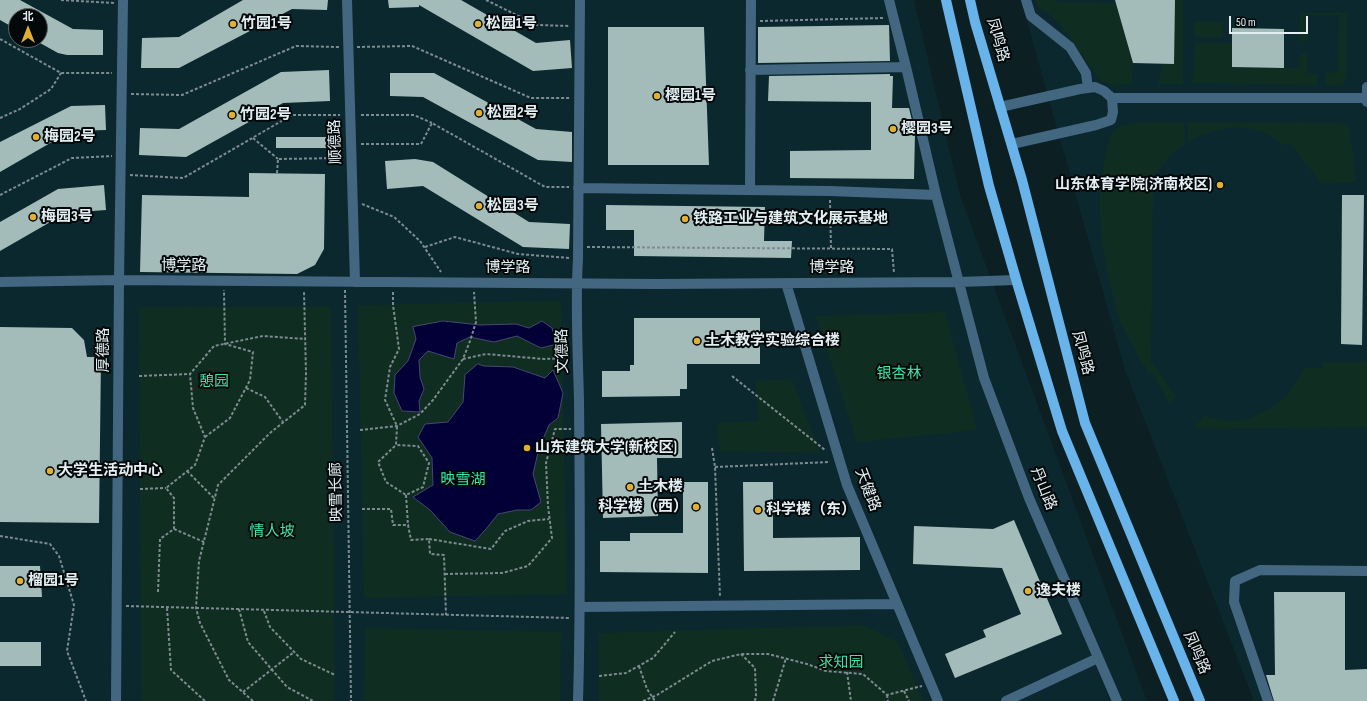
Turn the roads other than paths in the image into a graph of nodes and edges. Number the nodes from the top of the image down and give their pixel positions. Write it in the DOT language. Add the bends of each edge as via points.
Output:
graph roads {
  1 [pos="347,0"];
  2 [pos="580,0"];
  3 [pos="751,0"];
  4 [pos="889,0"];
  5 [pos="946,0"];
  6 [pos="970,0"];
  7 [pos="1026,0"];
  8 [pos="123,2"];
  9 [pos="906,67"];
  10 [pos="750,70"];
  11 [pos="1367,87"];
  12 [pos="1088,88"];
  13 [pos="1112,98"];
  14 [pos="1367,100"];
  15 [pos="1000,107"];
  16 [pos="1012,144"];
  17 [pos="578,188"];
  18 [pos="750,190"];
  19 [pos="936,195"];
  20 [pos="119,280"];
  21 [pos="1016,280"];
  22 [pos="0,282"];
  23 [pos="350,282"];
  24 [pos="959,282"];
  25 [pos="576,283"];
  26 [pos="786,283"];
  27 [pos="1367,571"];
  28 [pos="897,604"];
  29 [pos="580,606"];
  30 [pos="1098,658"];
  31 [pos="116,701"];
  32 [pos="578,701"];
  33 [pos="938,701"];
  34 [pos="1006,701"];
  35 [pos="1117,701"];
  36 [pos="1174,701"];
  37 [pos="1200,701"];
  38 [pos="1268,701"];
  1 -- 23 [label="street, 顺德路" via="353,201"];
  2 -- 17 [label="street, 文德路"];
  3 -- 10 [label="street"];
  4 -- 9 [label="street, 丹山路"];
  5 -- 21 [label="main road" via="989,186"];
  6 -- 15 [label="main road, 凤鸣路"];
  7 -- 12 [label="street" via="1031,16 1070,47 1086,73"];
  8 -- 20 [label="street, 厚德路"];
  9 -- 10 [label="street"];
  9 -- 19 [label="street, 丹山路"];
  10 -- 18 [label="street"];
  11 -- 14 [label="street"];
  12 -- 13 [label="street" via="1095,87"];
  12 -- 15 [label="street"];
  13 -- 14 [label="street"];
  13 -- 16 [label="street" via="1111,120"];
  15 -- 16 [label="main road, 凤鸣路"];
  16 -- 37 [label="main road, 凤鸣路" via="1085,423"];
  17 -- 18 [label="street"];
  17 -- 25 [label="street, 文德路"];
  18 -- 19 [label="street" via="830,190"];
  19 -- 24 [label="street, 丹山路"];
  20 -- 22 [label="street, 博学路"];
  20 -- 23 [label="street, 博学路"];
  20 -- 31 [label="street, 厚德路"];
  21 -- 24 [label="street, 博学路"];
  21 -- 36 [label="main road" via="1062,431"];
  23 -- 25 [label="street, 博学路"];
  24 -- 26 [label="street, 博学路"];
  24 -- 30 [label="street, 丹山路" via="984,378 1030,498"];
  25 -- 26 [label="street, 博学路"];
  25 -- 29 [label="street, 文德路"];
  26 -- 28 [label="street, 天健路" via="847,484"];
  27 -- 38 [label="street" via="1260,570 1235,580 1234,602"];
  28 -- 29 [label="street"];
  28 -- 33 [label="street, 天健路"];
  29 -- 32 [label="street, 文德路"];
  30 -- 34 [label="street"];
  30 -- 35 [label="street, 丹山路"];
}
